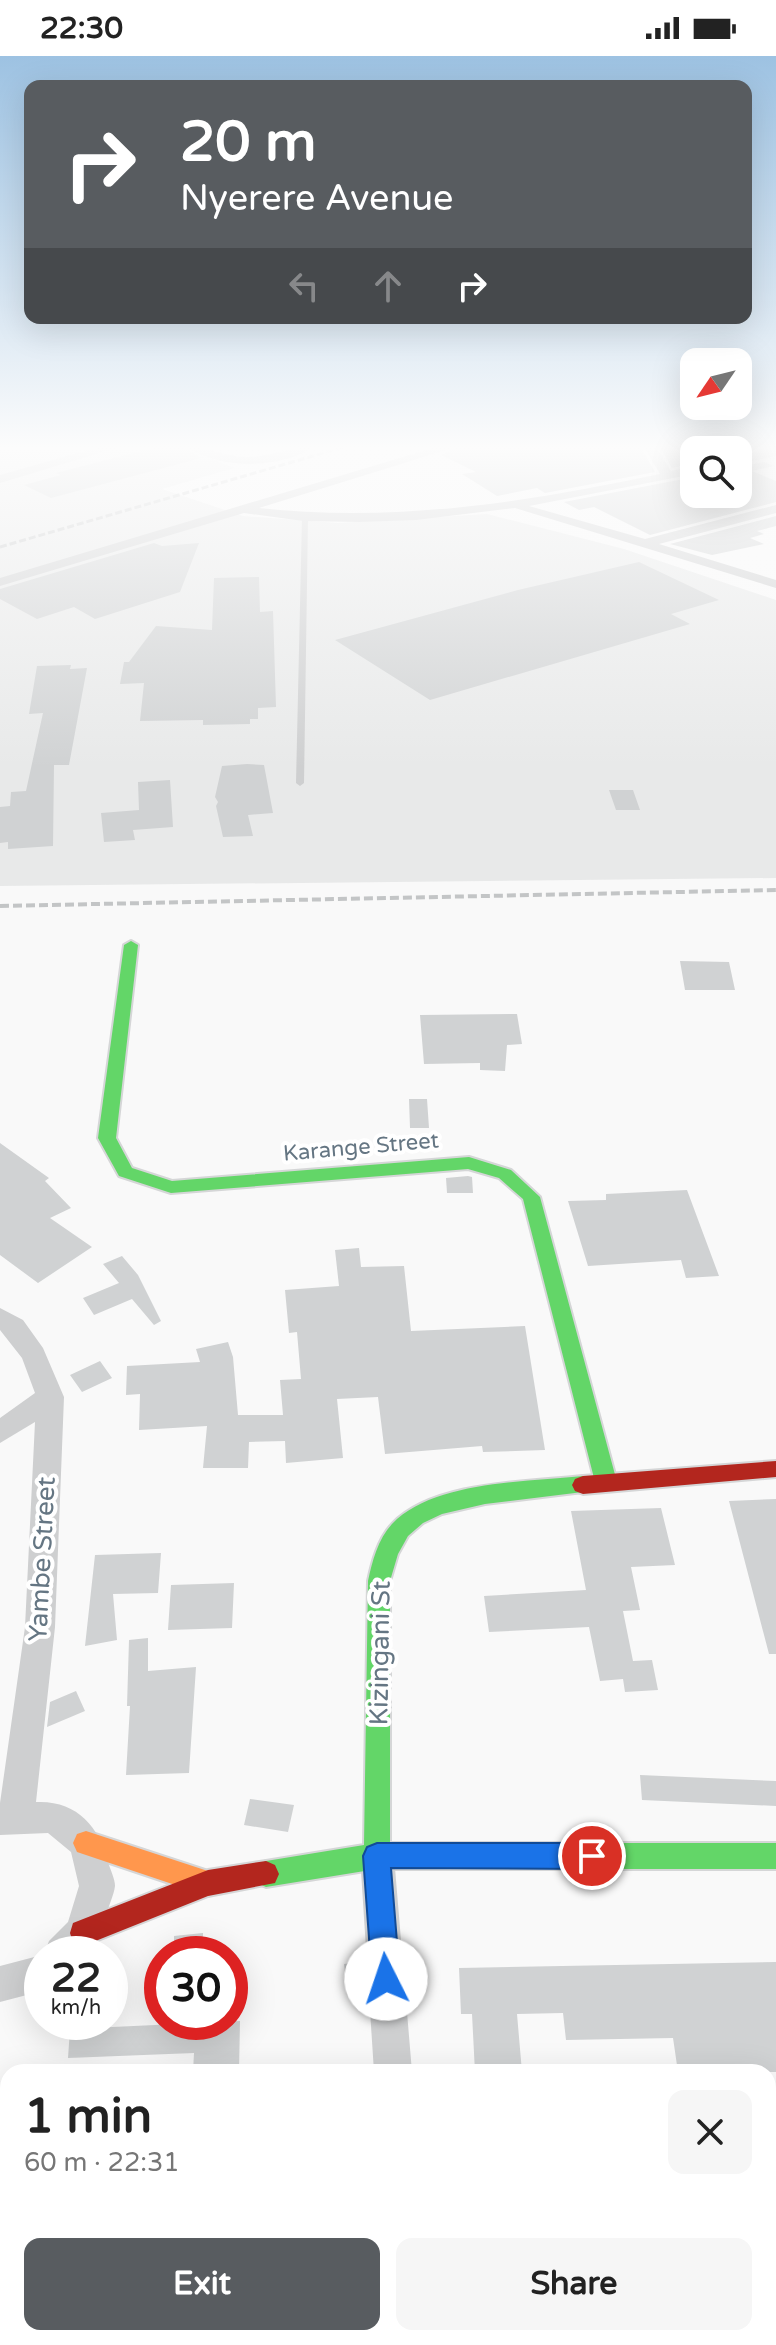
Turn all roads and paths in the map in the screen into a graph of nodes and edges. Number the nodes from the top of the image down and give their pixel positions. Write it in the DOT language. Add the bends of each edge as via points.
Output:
graph roads {
  1 [pos="94,554"];
  2 [pos="304,554"];
  3 [pos="681,554"];
  4 [pos="776,568"];
  5 [pos="750,575"];
  6 [pos="0,582"];
  7 [pos="776,584"];
  8 [pos="300,783"];
  9 [pos="131,945"];
  10 [pos="0,1317"];
  11 [pos="50,1397"];
  12 [pos="0,1432"];
  13 [pos="776,1469"];
  14 [pos="606,1482"];
  15 [pos="8,1818"];
  16 [pos="86,1843"];
  17 [pos="377,1856"];
  18 [pos="776,1856"];
  19 [pos="208,1883"];
  20 [pos="75,1936"];
  21 [pos="90,1936"];
  22 [pos="24,1978"];
  23 [pos="0,1984"];
  24 [pos="392,2064"];
  1 -- 6 [label="street"];
  2 -- 8 [label="lane"];
  3 -- 5 [label="street"];
  4 -- 5 [label="street"];
  5 -- 7 [label="street"];
  9 -- 14 [label="street, Karange Street" via="107,1138 125,1172 171,1187 469,1163 505,1174 531,1197"];
  10 -- 11 [label="street, Yambe Street" via="34,1355"];
  11 -- 12 [label="street"];
  11 -- 15 [label="street, Yambe Street" via="40,1627"];
  13 -- 14 [label="street, Kizingani St"];
  14 -- 17 [label="street, Kizingani St" via="450,1501 401,1525 387,1546 379,1581"];
  15 -- 16 [label="street" via="54,1817"];
  16 -- 19 [label="street"];
  16 -- 20 [label="street" via="97,1886"];
  17 -- 18 [label="street"];
  17 -- 19 [label="street"];
  17 -- 24 [label="street, Kizingani St"];
  19 -- 21 [label="street"];
  22 -- 23 [label="street"];
}
